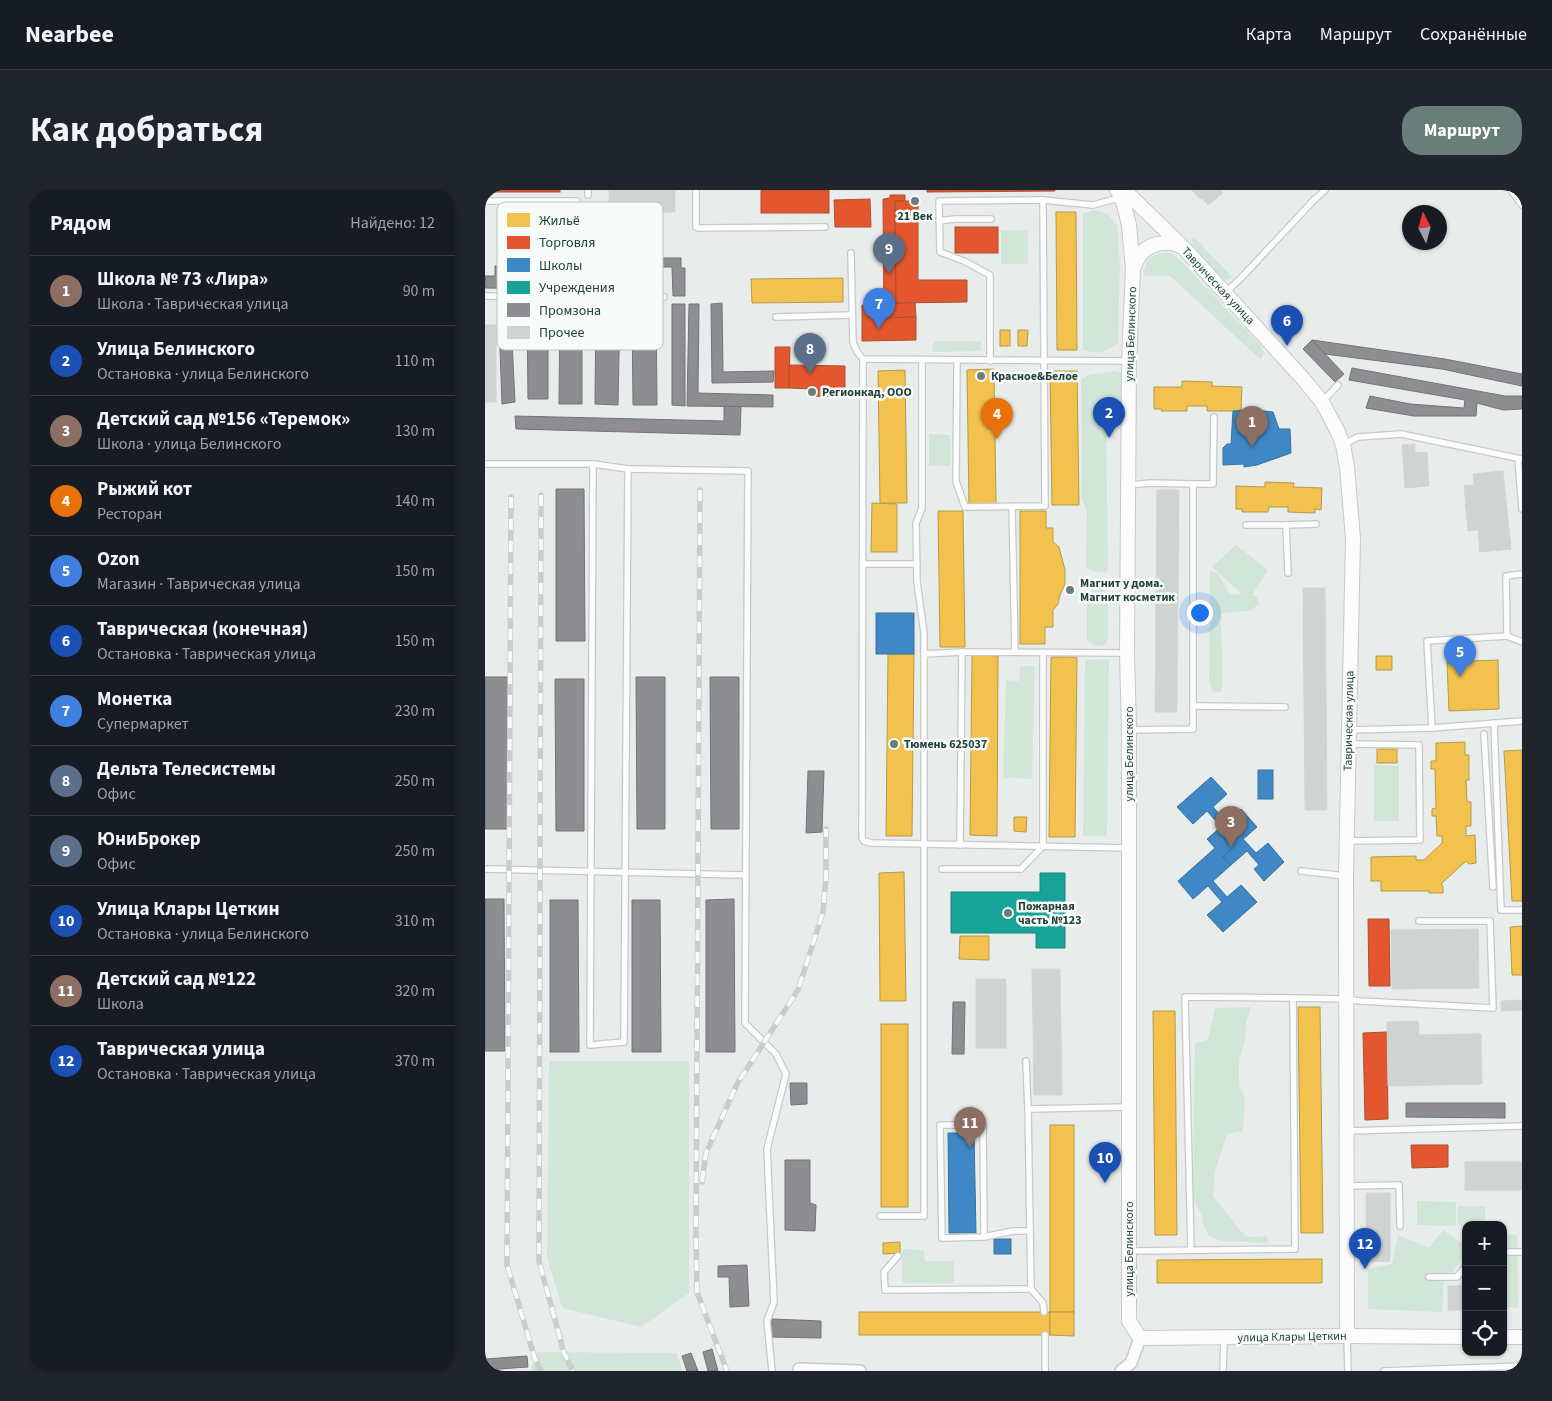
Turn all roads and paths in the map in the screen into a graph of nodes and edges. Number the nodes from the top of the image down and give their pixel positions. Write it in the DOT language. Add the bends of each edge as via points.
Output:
graph roads {
  1 [pos="696,190"];
  2 [pos="1325,190"];
  3 [pos="1511,190"];
  4 [pos="1121,192"];
  5 [pos="1043,200"];
  6 [pos="485,201"];
  7 [pos="577,201"];
  8 [pos="1522,205"];
  9 [pos="991,219"];
  10 [pos="939,221"];
  11 [pos="825,228"];
  12 [pos="1185,249"];
  13 [pos="851,253"];
  14 [pos="1133,269"];
  15 [pos="1225,293"];
  16 [pos="852,315"];
  17 [pos="776,317"];
  18 [pos="863,359"];
  19 [pos="922,360"];
  20 [pos="957,361"];
  21 [pos="990,361"];
  22 [pos="1044,361"];
  23 [pos="1129,361"];
  24 [pos="1338,385"];
  25 [pos="1321,402"];
  26 [pos="1214,417"];
  27 [pos="1343,445"];
  28 [pos="1520,459"];
  29 [pos="485,464"];
  30 [pos="593,464"];
  31 [pos="628,469"];
  32 [pos="1193,484"];
  33 [pos="1128,485"];
  34 [pos="1013,508"];
  35 [pos="1522,509"];
  36 [pos="1316,524"];
  37 [pos="1246,525"];
  38 [pos="1286,525"];
  39 [pos="863,564"];
  40 [pos="917,564"];
  41 [pos="1288,573"];
  42 [pos="1522,574"];
  43 [pos="1507,636"];
  44 [pos="1522,642"];
  45 [pos="961,652"];
  46 [pos="1015,652"];
  47 [pos="1043,653"];
  48 [pos="1127,653"];
  49 [pos="924,654"];
  50 [pos="1193,706"];
  51 [pos="1285,707"];
  52 [pos="1522,721"];
  53 [pos="1494,723"];
  54 [pos="1432,728"];
  55 [pos="1129,730"];
  56 [pos="1349,730"];
  57 [pos="1484,734"];
  58 [pos="1349,744"];
  59 [pos="1347,842"];
  60 [pos="923,844"];
  61 [pos="960,845"];
  62 [pos="1043,846"];
  63 [pos="1129,848"];
  64 [pos="485,869"];
  65 [pos="942,869"];
  66 [pos="1301,871"];
  67 [pos="591,872"];
  68 [pos="625,872"];
  69 [pos="744,875"];
  70 [pos="1346,876"];
  71 [pos="1493,887"];
  72 [pos="1522,910"];
  73 [pos="1419,921"];
  74 [pos="1293,998"];
  75 [pos="1345,998"];
  76 [pos="1026,1061"];
  77 [pos="1129,1107"];
  78 [pos="1029,1109"];
  79 [pos="1522,1126"];
  80 [pos="1346,1131"];
  81 [pos="1346,1186"];
  82 [pos="880,1216"];
  83 [pos="1400,1226"];
  84 [pos="1030,1231"];
  85 [pos="984,1237"];
  86 [pos="1191,1250"];
  87 [pos="1129,1251"];
  88 [pos="1507,1252"];
  89 [pos="1522,1252"];
  90 [pos="898,1256"];
  91 [pos="1462,1271"];
  92 [pos="1429,1277"];
  93 [pos="1031,1289"];
  94 [pos="1044,1312"];
  95 [pos="1045,1335"];
  96 [pos="1347,1336"];
  97 [pos="1462,1337"];
  98 [pos="1507,1337"];
  99 [pos="1522,1337"];
  100 [pos="1140,1338"];
  101 [pos="1224,1338"];
  102 [pos="1522,1366"];
  103 [pos="796,1370"];
  104 [pos="772,1371"];
  105 [pos="860,1371"];
  106 [pos="1045,1371"];
  107 [pos="1121,1371"];
  108 [pos="1223,1371"];
  109 [pos="1348,1371"];
  110 [pos="1384,1371"];
  1 -- 11 [label="lane" via="698,228"];
  2 -- 15 [label="lane"];
  3 -- 8 [label="lane"];
  4 -- 5 [label="lane" via="1093,205"];
  4 -- 12 [label="street, Таврическая улица"];
  4 -- 14 [label="street, улица Белинского" via="1129,225"];
  5 -- 10 [label="lane" via="939,201"];
  5 -- 22 [label="lane"];
  6 -- 7 [label="lane"];
  9 -- 10 [label="lane"];
  10 -- 21 [label="lane" via="940,252 990,275"];
  12 -- 14 [label="street" via="1174,243 1149,247 1139,256"];
  12 -- 15 [label="street, Таврическая улица"];
  13 -- 16 [label="lane"];
  14 -- 23 [label="street, улица Белинского"];
  15 -- 25 [label="street, Таврическая улица"];
  16 -- 17 [label="lane"];
  16 -- 18 [label="lane" via="853,343"];
  18 -- 19 [label="lane"];
  18 -- 39 [label="lane"];
  19 -- 20 [label="lane"];
  19 -- 40 [label="lane" via="922,508 917,523"];
  20 -- 21 [label="lane"];
  20 -- 34 [label="lane" via="955,481 965,508"];
  21 -- 22 [label="lane"];
  22 -- 23 [label="lane"];
  22 -- 34 [label="lane" via="1045,506"];
  23 -- 33 [label="street, улица Белинского"];
  24 -- 25 [label="lane"];
  25 -- 27 [label="street, Таврическая улица"];
  26 -- 32 [label="lane" via="1213,484"];
  27 -- 28 [label="lane" via="1358,437 1401,434"];
  27 -- 56 [label="street, Таврическая улица" via="1353,538"];
  28 -- 35 [label="lane"];
  29 -- 30 [label="lane"];
  30 -- 31 [label="lane"];
  30 -- 67 [label="lane"];
  31 -- 68 [label="lane"];
  31 -- 69 [label="lane" via="748,471"];
  32 -- 33 [label="lane"];
  32 -- 50 [label="lane"];
  33 -- 48 [label="street, улица Белинского"];
  34 -- 46 [label="lane"];
  36 -- 38 [label="lane"];
  37 -- 38 [label="lane"];
  38 -- 41 [label="lane"];
  39 -- 40 [label="lane"];
  39 -- 60 [label="lane" via="861,838 871,843"];
  40 -- 49 [label="lane"];
  42 -- 43 [label="lane" via="1506,576"];
  43 -- 44 [label="lane"];
  43 -- 54 [label="lane" via="1427,641"];
  45 -- 46 [label="lane"];
  45 -- 49 [label="lane"];
  45 -- 61 [label="lane"];
  46 -- 47 [label="lane"];
  47 -- 48 [label="lane"];
  47 -- 62 [label="lane"];
  48 -- 55 [label="street, улица Белинского"];
  49 -- 60 [label="lane"];
  50 -- 51 [label="lane"];
  50 -- 55 [label="lane" via="1193,730"];
  52 -- 53 [label="lane"];
  53 -- 54 [label="lane"];
  53 -- 72 [label="lane" via="1501,910"];
  54 -- 56 [label="lane"];
  55 -- 63 [label="street, улица Белинского"];
  56 -- 58 [label="street, Таврическая улица"];
  57 -- 71 [label="lane"];
  58 -- 59 [label="street, Таврическая улица"];
  58 -- 59 [label="lane" via="1419,745 1420,840"];
  59 -- 70 [label="street, Таврическая улица"];
  60 -- 61 [label="lane"];
  60 -- 82 [label="lane" via="923,1216"];
  61 -- 62 [label="lane"];
  62 -- 63 [label="lane"];
  62 -- 65 [label="lane" via="1021,869"];
  63 -- 77 [label="street, улица Белинского"];
  64 -- 67 [label="lane"];
  66 -- 70 [label="lane"];
  67 -- 68 [label="lane"];
  67 -- 68 [label="lane" via="590,1045 624,1042"];
  68 -- 69 [label="lane"];
  69 -- 104 [label="lane" via="745,1023 776,1054 786,1074 767,1148 775,1302 767,1321"];
  70 -- 75 [label="street, Таврическая улица"];
  73 -- 75 [label="lane" via="1490,920 1493,1008"];
  74 -- 75 [label="lane"];
  74 -- 86 [label="lane" via="1295,1249"];
  74 -- 86 [label="lane" via="1185,997"];
  75 -- 80 [label="street, Таврическая улица"];
  76 -- 78 [label="lane"];
  77 -- 78 [label="lane"];
  77 -- 87 [label="street, улица Белинского"];
  78 -- 84 [label="lane"];
  79 -- 80 [label="lane"];
  80 -- 81 [label="street, Таврическая улица"];
  81 -- 83 [label="lane" via="1399,1185"];
  81 -- 96 [label="street, Таврическая улица"];
  84 -- 85 [label="lane"];
  84 -- 93 [label="lane"];
  85 -- 85 [label="lane" via="942,1238 940,1125 983,1125"];
  86 -- 87 [label="lane"];
  87 -- 100 [label="street, улица Белинского" via="1129,1321"];
  88 -- 89 [label="lane"];
  90 -- 93 [label="lane" via="884,1272 885,1290"];
  91 -- 92 [label="lane" via="1457,1277"];
  93 -- 94 [label="lane" via="1043,1302"];
  95 -- 106 [label="lane"];
  96 -- 97 [label="street, улица Клары Цеткин"];
  96 -- 101 [label="street, улица Клары Цеткин"];
  96 -- 109 [label="lane"];
  98 -- 99 [label="street"];
  100 -- 101 [label="street, улица Клары Цеткин"];
  100 -- 107 [label="street" via="1131,1362"];
  101 -- 108 [label="lane"];
  102 -- 110 [label="lane"];
  103 -- 105 [label="street"];
}
